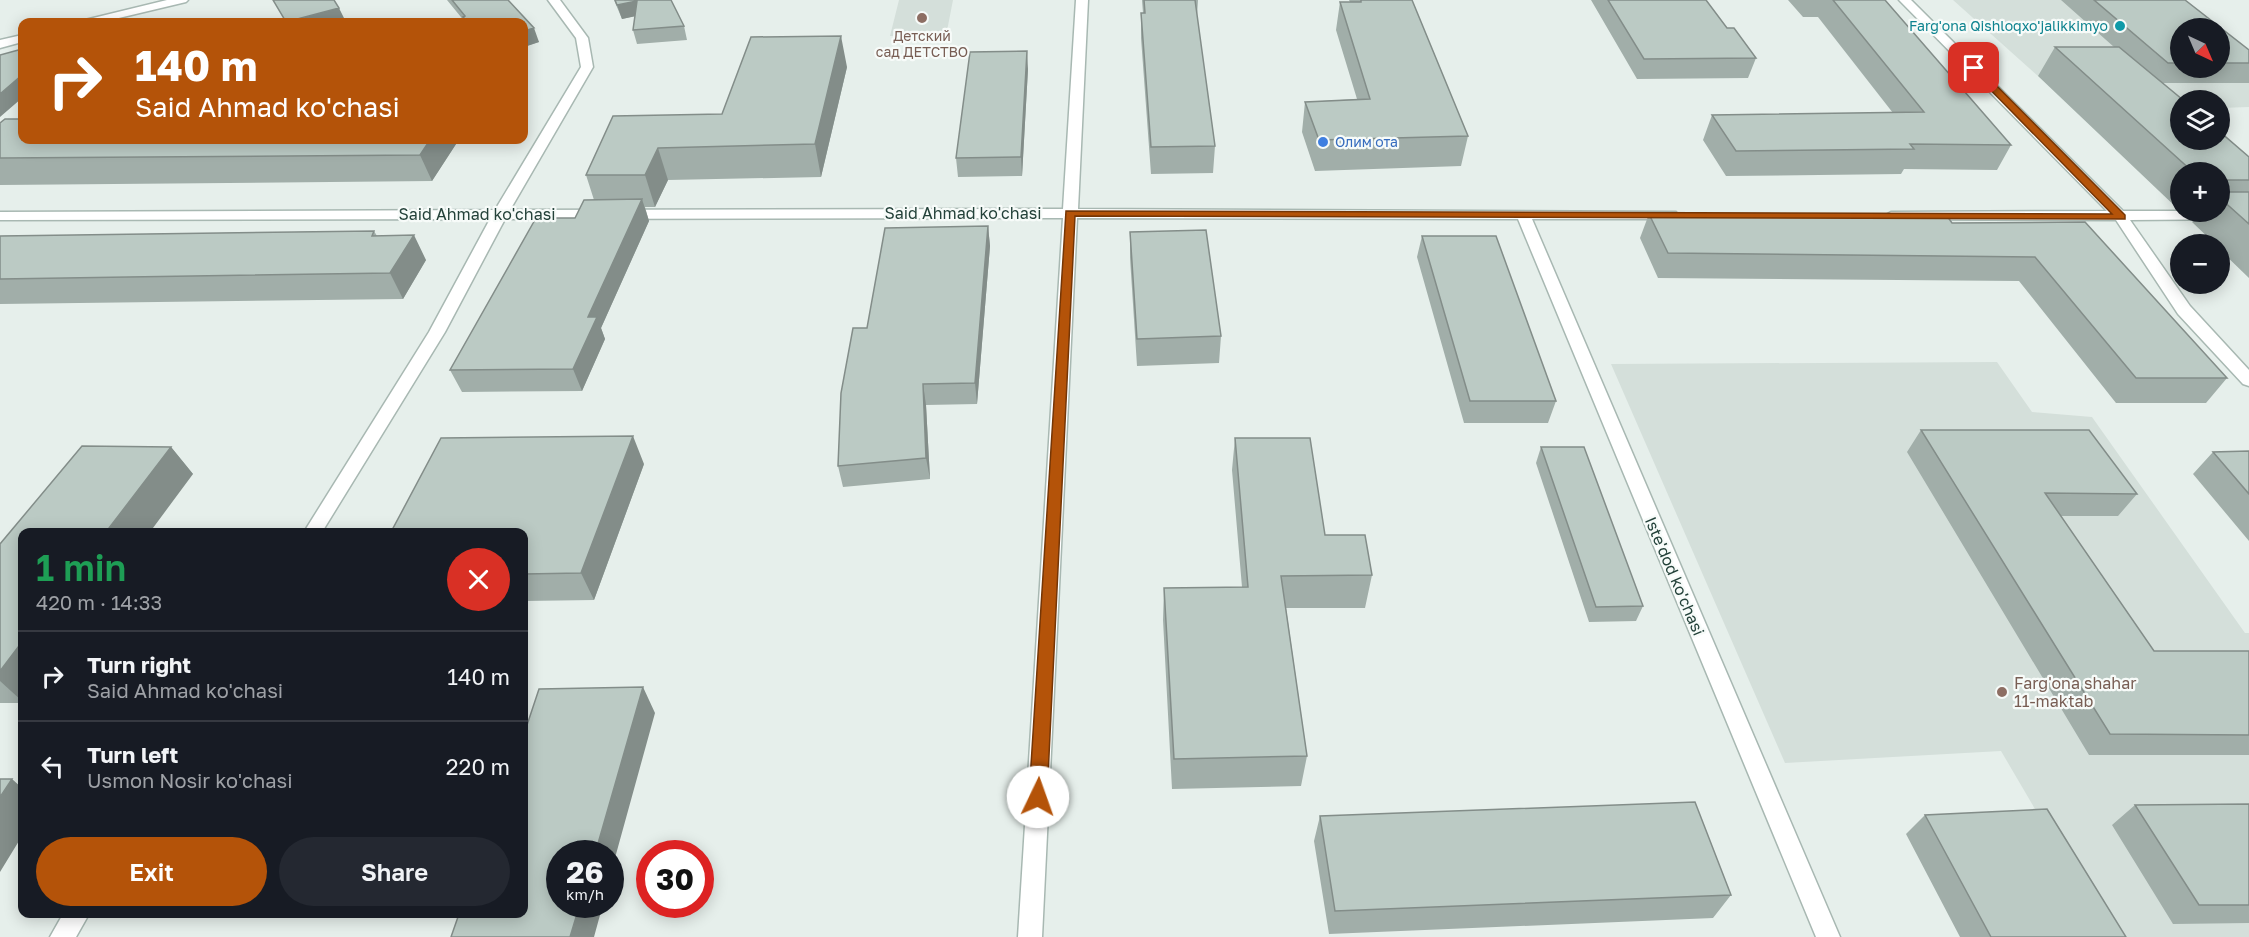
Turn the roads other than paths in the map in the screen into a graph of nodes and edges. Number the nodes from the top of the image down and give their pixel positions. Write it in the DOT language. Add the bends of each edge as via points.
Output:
graph roads {
  1 [pos="182,0"];
  2 [pos="554,0"];
  3 [pos="1082,0"];
  4 [pos="1905,0"];
  5 [pos="106,18"];
  6 [pos="18,40"];
  7 [pos="0,44"];
  8 [pos="1070,213"];
  9 [pos="500,214"];
  10 [pos="1523,214"];
  11 [pos="1691,215"];
  12 [pos="2249,215"];
  13 [pos="0,216"];
  14 [pos="1880,216"];
  15 [pos="2121,217"];
  16 [pos="2249,380"];
  17 [pos="315,528"];
  18 [pos="74,918"];
  19 [pos="62,937"];
  20 [pos="1030,937"];
  21 [pos="1828,937"];
  1 -- 5 [label="street"];
  2 -- 9 [label="street" via="582,38 587,67"];
  3 -- 8 [label="street"];
  4 -- 15 [label="street"];
  6 -- 7 [label="street"];
  8 -- 9 [label="street, Said Ahmad ko'chasi"];
  8 -- 10 [label="street, Said Ahmad ko'chasi"];
  8 -- 20 [label="street"];
  9 -- 13 [label="street, Said Ahmad ko'chasi"];
  9 -- 17 [label="street" via="437,332"];
  10 -- 11 [label="street, Said Ahmad ko'chasi"];
  10 -- 21 [label="street, Iste'dod ko'chasi"];
  12 -- 15 [label="street"];
  14 -- 15 [label="street"];
  15 -- 16 [label="street" via="2184,310"];
  18 -- 19 [label="street"];
}
